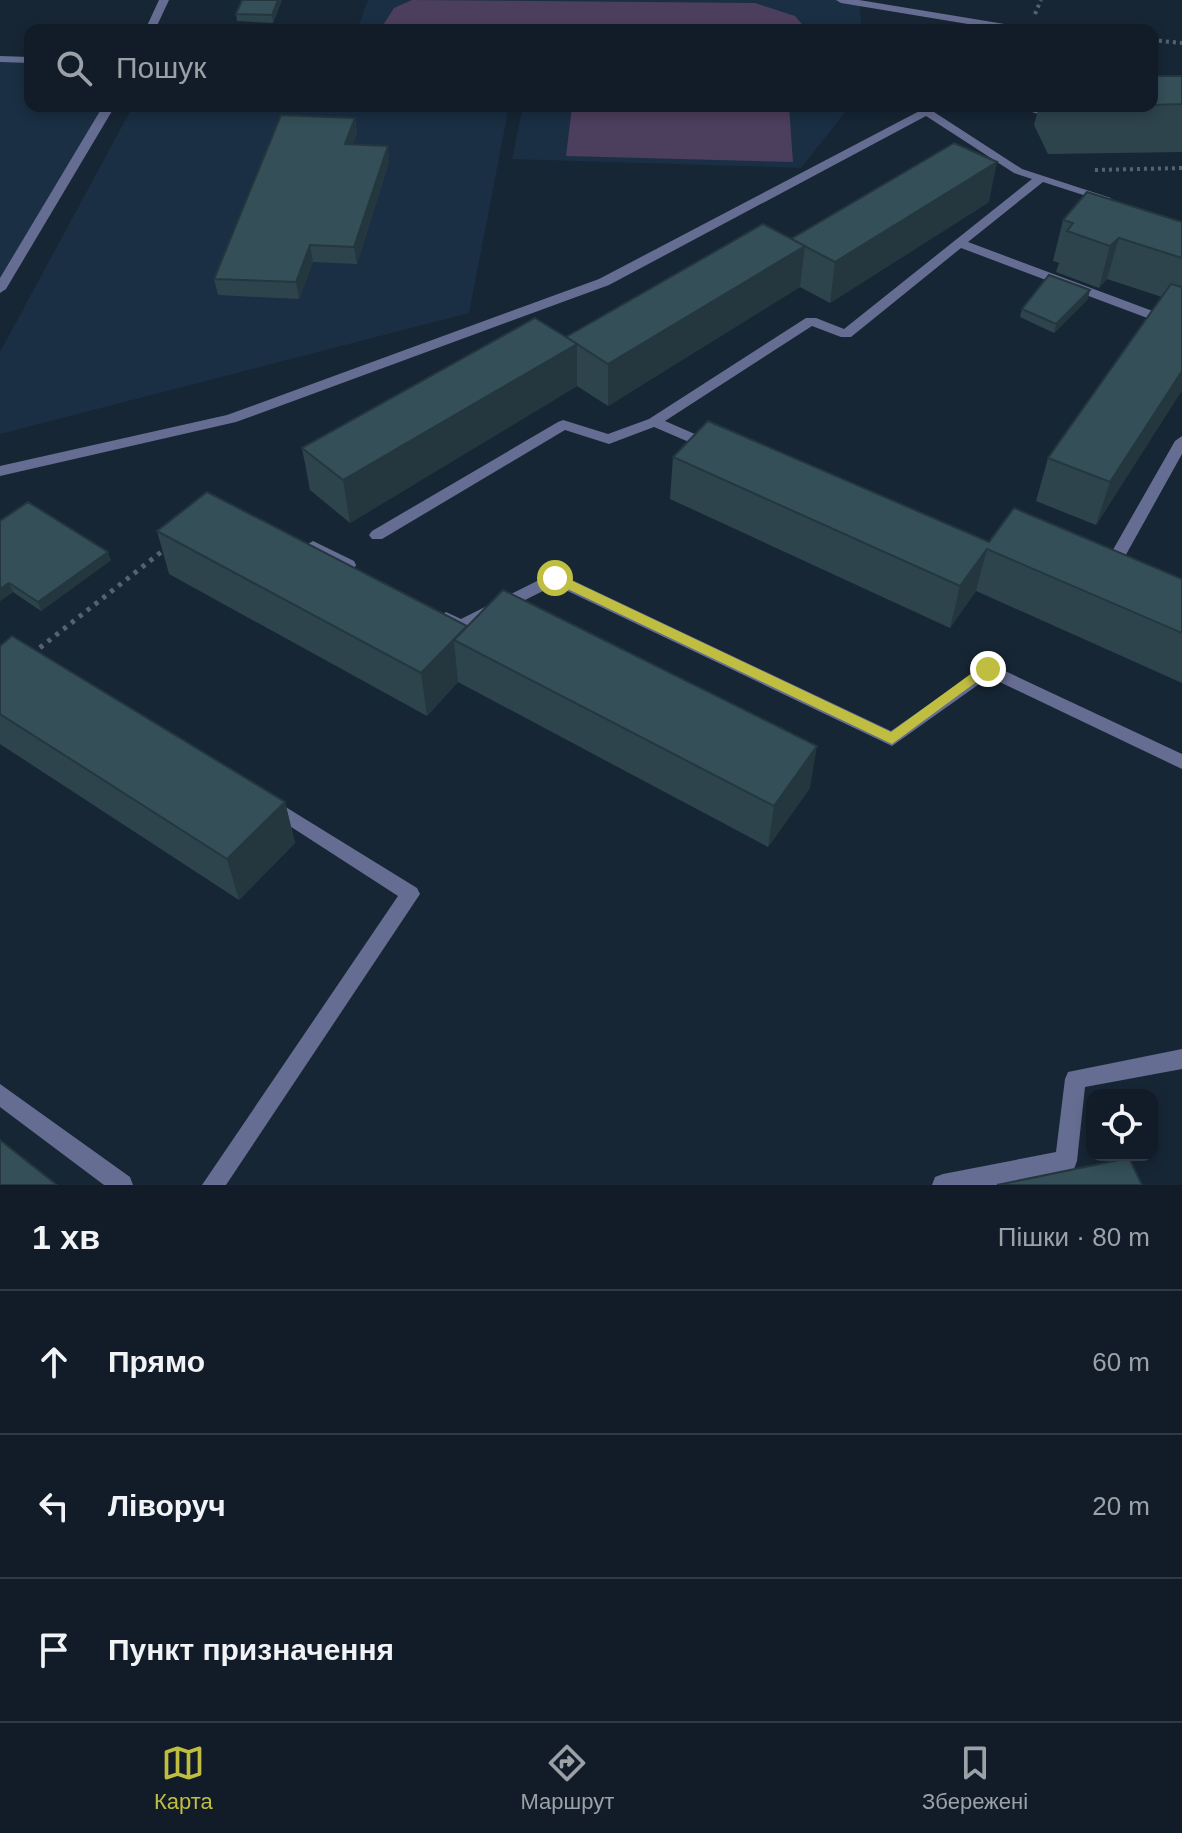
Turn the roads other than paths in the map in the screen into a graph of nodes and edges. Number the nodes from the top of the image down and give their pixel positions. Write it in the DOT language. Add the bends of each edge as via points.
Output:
graph roads {
  1 [pos="164,0"];
  2 [pos="841,0"];
  3 [pos="153,24"];
  4 [pos="987,24"];
  5 [pos="0,59"];
  6 [pos="24,60"];
  7 [pos="105,112"];
  8 [pos="923,112"];
  9 [pos="937,112"];
  10 [pos="1037,112"];
  11 [pos="1065,115"];
  12 [pos="1041,178"];
  13 [pos="1111,200"];
  14 [pos="959,243"];
  15 [pos="0,289"];
  16 [pos="1182,327"];
  17 [pos="654,422"];
  18 [pos="1182,441"];
  19 [pos="727,454"];
  20 [pos="0,471"];
  21 [pos="377,535"];
  22 [pos="313,546"];
  23 [pos="1106,573"];
  24 [pos="367,575"];
  25 [pos="434,612"];
  26 [pos="1182,762"];
  27 [pos="249,791"];
  28 [pos="1182,1059"];
  29 [pos="0,1094"];
  30 [pos="122,1185"];
  31 [pos="213,1185"];
  32 [pos="943,1185"];
  1 -- 3 [label="street"];
  2 -- 4 [label="street"];
  5 -- 6 [label="street"];
  7 -- 15 [label="street"];
  8 -- 20 [label="street" via="604,282 231,419"];
  9 -- 12 [label="street" via="1018,171"];
  10 -- 11 [label="street"];
  12 -- 13 [label="street"];
  12 -- 14 [label="street"];
  14 -- 16 [label="street"];
  14 -- 17 [label="street" via="846,334 811,321"];
  17 -- 19 [label="street"];
  17 -- 21 [label="street" via="609,439 563,425"];
  18 -- 23 [label="street"];
  22 -- 24 [label="street"];
  25 -- 26 [label="street" via="461,626 555,578 892,739 988,669"];
  27 -- 31 [label="street" via="410,894"];
  28 -- 32 [label="street" via="1075,1079 1066,1161"];
  29 -- 30 [label="street"];
}
